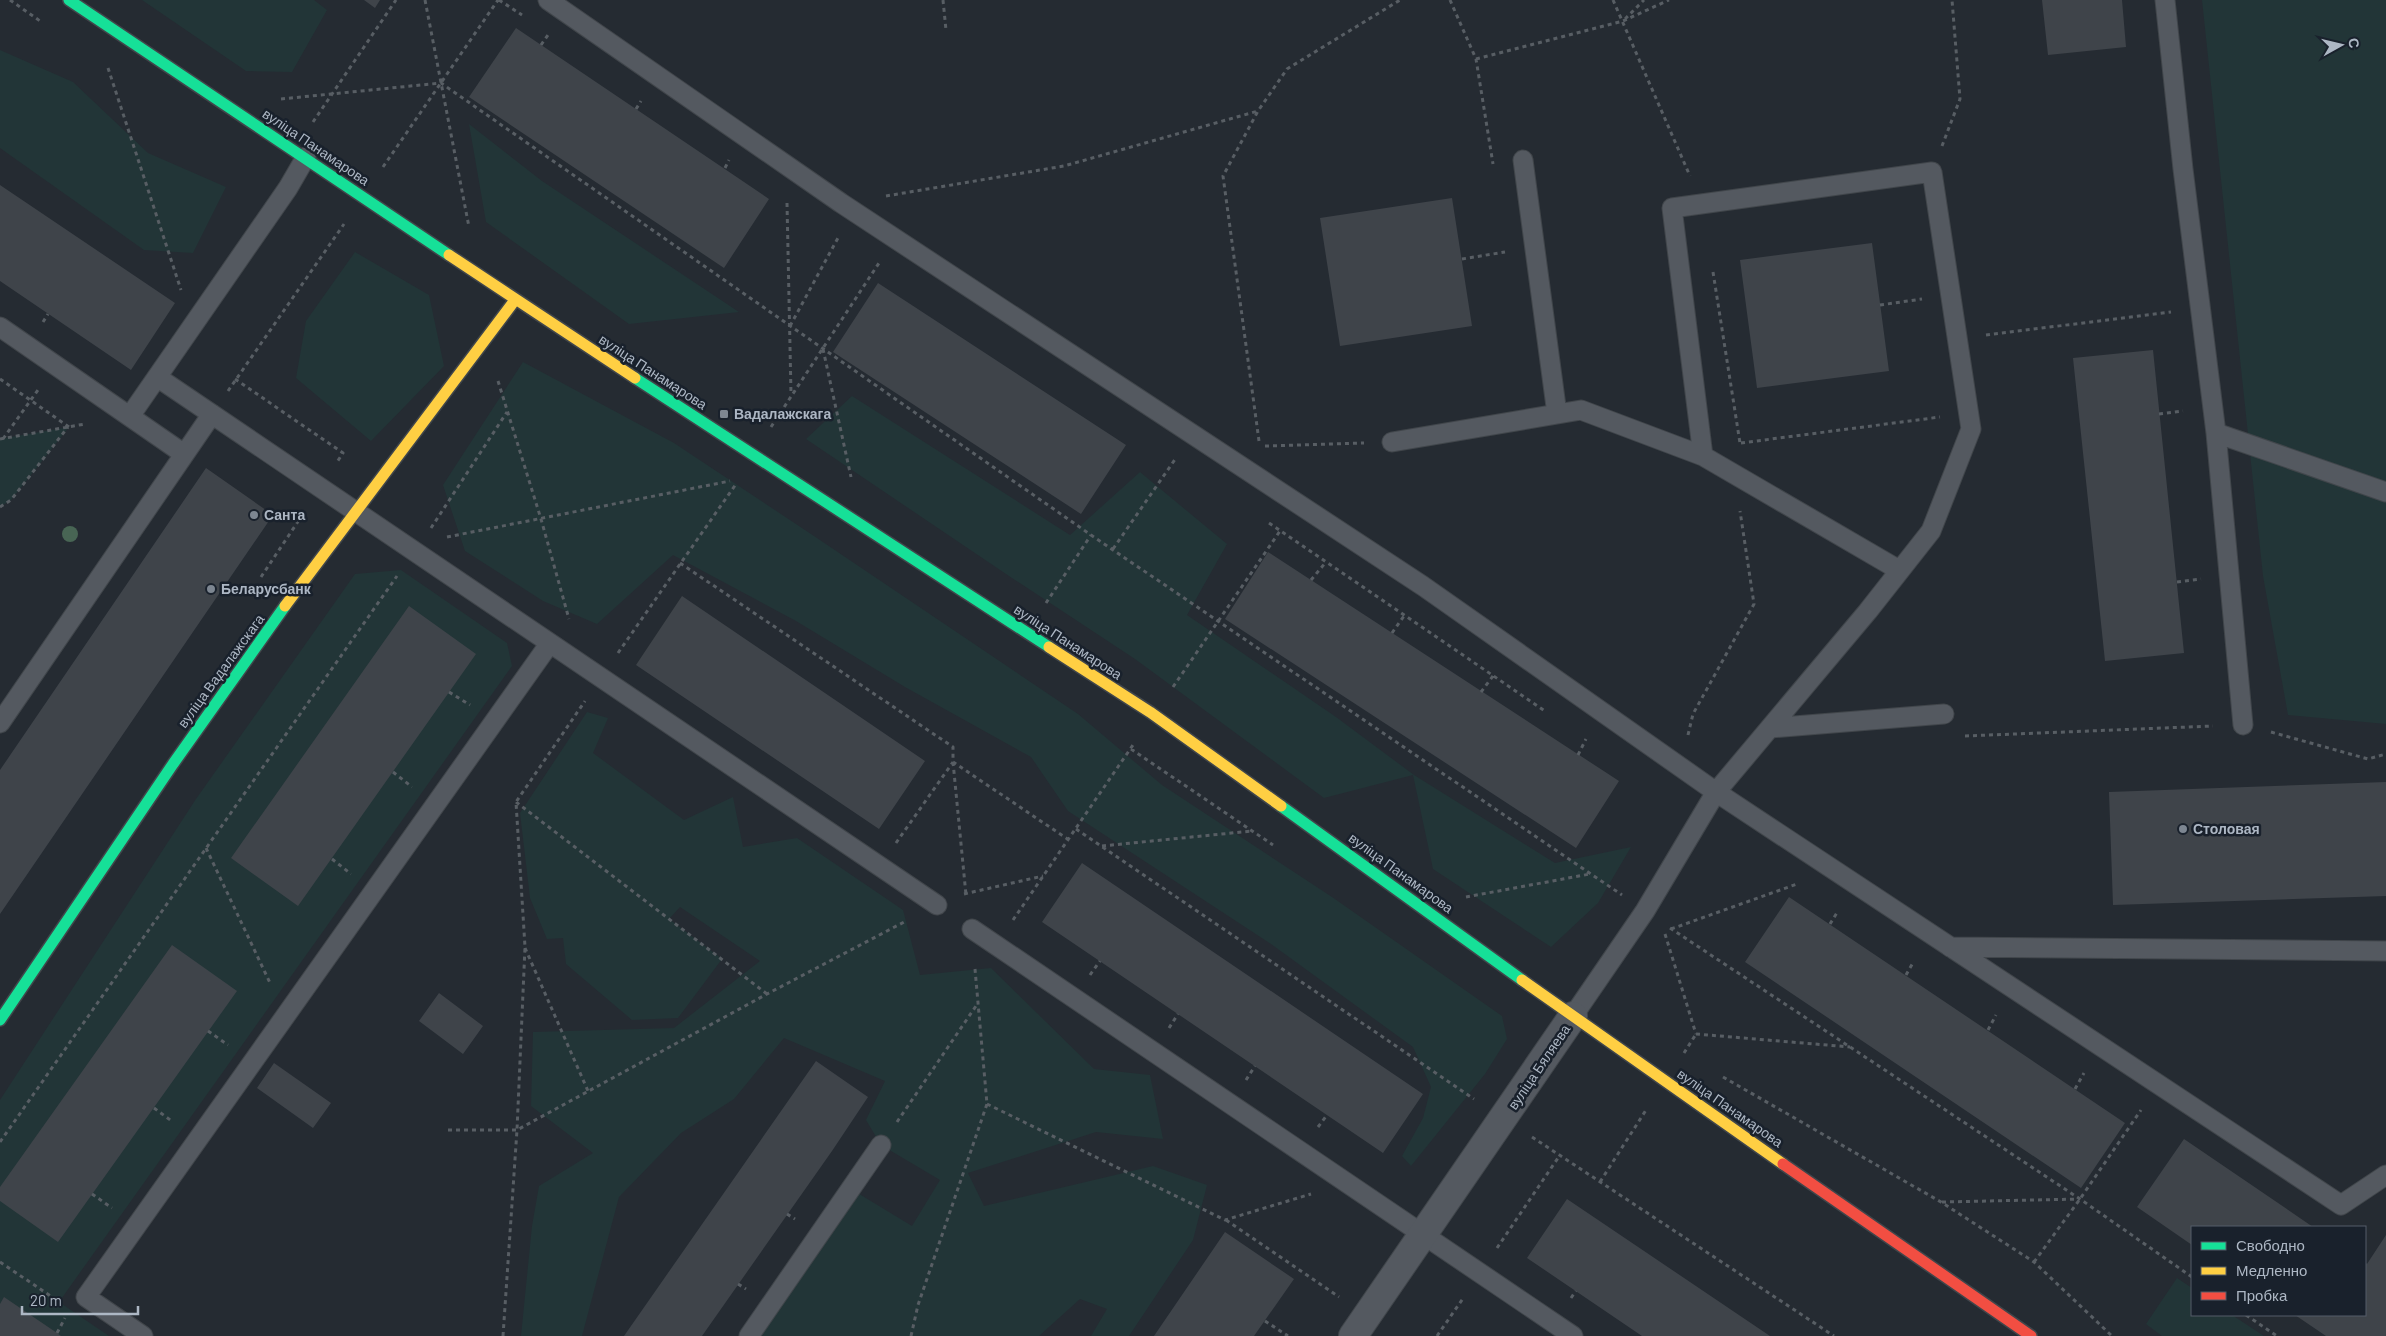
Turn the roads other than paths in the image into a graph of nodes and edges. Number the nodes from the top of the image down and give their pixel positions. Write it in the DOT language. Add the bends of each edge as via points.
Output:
graph roads {
  1 [pos="69,0"];
  2 [pos="548,0"];
  3 [pos="2165,0"];
  4 [pos="306,157"];
  5 [pos="1523,160"];
  6 [pos="515,300"];
  7 [pos="0,327"];
  8 [pos="157,377"];
  9 [pos="212,414"];
  10 [pos="1557,414"];
  11 [pos="130,416"];
  12 [pos="2216,432"];
  13 [pos="1392,442"];
  14 [pos="184,454"];
  15 [pos="1703,456"];
  16 [pos="2386,492"];
  17 [pos="354,511"];
  18 [pos="1899,570"];
  19 [pos="550,643"];
  20 [pos="1944,714"];
  21 [pos="0,723"];
  22 [pos="2243,725"];
  23 [pos="1770,728"];
  24 [pos="1716,792"];
  25 [pos="937,905"];
  26 [pos="972,928"];
  27 [pos="1950,946"];
  28 [pos="2386,950"];
  29 [pos="1573,1016"];
  30 [pos="0,1020"];
  31 [pos="882,1145"];
  32 [pos="2386,1175"];
  33 [pos="1424,1235"];
  34 [pos="143,1336"];
  35 [pos="749,1336"];
  36 [pos="1353,1336"];
  37 [pos="1573,1336"];
  38 [pos="2031,1336"];
  1 -- 4 [label="street, вуліца Панамарова"];
  2 -- 24 [label="lane" via="841,203 1423,586"];
  3 -- 12 [label="lane"];
  4 -- 6 [label="street, вуліца Панамарова"];
  4 -- 8 [label="lane"];
  5 -- 10 [label="lane"];
  6 -- 17 [label="street, вуліца Вадалажскага"];
  6 -- 29 [label="street, вуліца Панамарова" via="1150,712"];
  7 -- 11 [label="lane"];
  8 -- 9 [label="lane"];
  8 -- 11 [label="lane"];
  9 -- 14 [label="lane"];
  9 -- 17 [label="lane"];
  10 -- 13 [label="lane"];
  10 -- 15 [label="lane" via="1581,410"];
  11 -- 14 [label="lane"];
  12 -- 16 [label="lane"];
  12 -- 22 [label="lane"];
  14 -- 21 [label="lane"];
  15 -- 18 [label="lane"];
  15 -- 18 [label="lane, вуліца Бяляева" via="1672,208 1932,172 1971,428 1932,531"];
  17 -- 19 [label="lane"];
  17 -- 30 [label="street, вуліца Вадалажскага" via="158,783"];
  18 -- 23 [label="lane, вуліца Бяляева"];
  19 -- 25 [label="lane"];
  19 -- 34 [label="lane" via="86,1296"];
  20 -- 23 [label="lane"];
  23 -- 24 [label="lane, вуліца Бяляева"];
  24 -- 27 [label="lane"];
  24 -- 29 [label="lane, вуліца Бяляева" via="1645,911"];
  26 -- 33 [label="lane"];
  27 -- 28 [label="lane"];
  27 -- 32 [label="lane" via="2341,1205"];
  29 -- 33 [label="street, вуліца Бяляева"];
  29 -- 38 [label="street, вуліца Панамарова"];
  31 -- 35 [label="lane"];
  33 -- 36 [label="street, вуліца Бяляева"];
  33 -- 37 [label="lane"];
}
